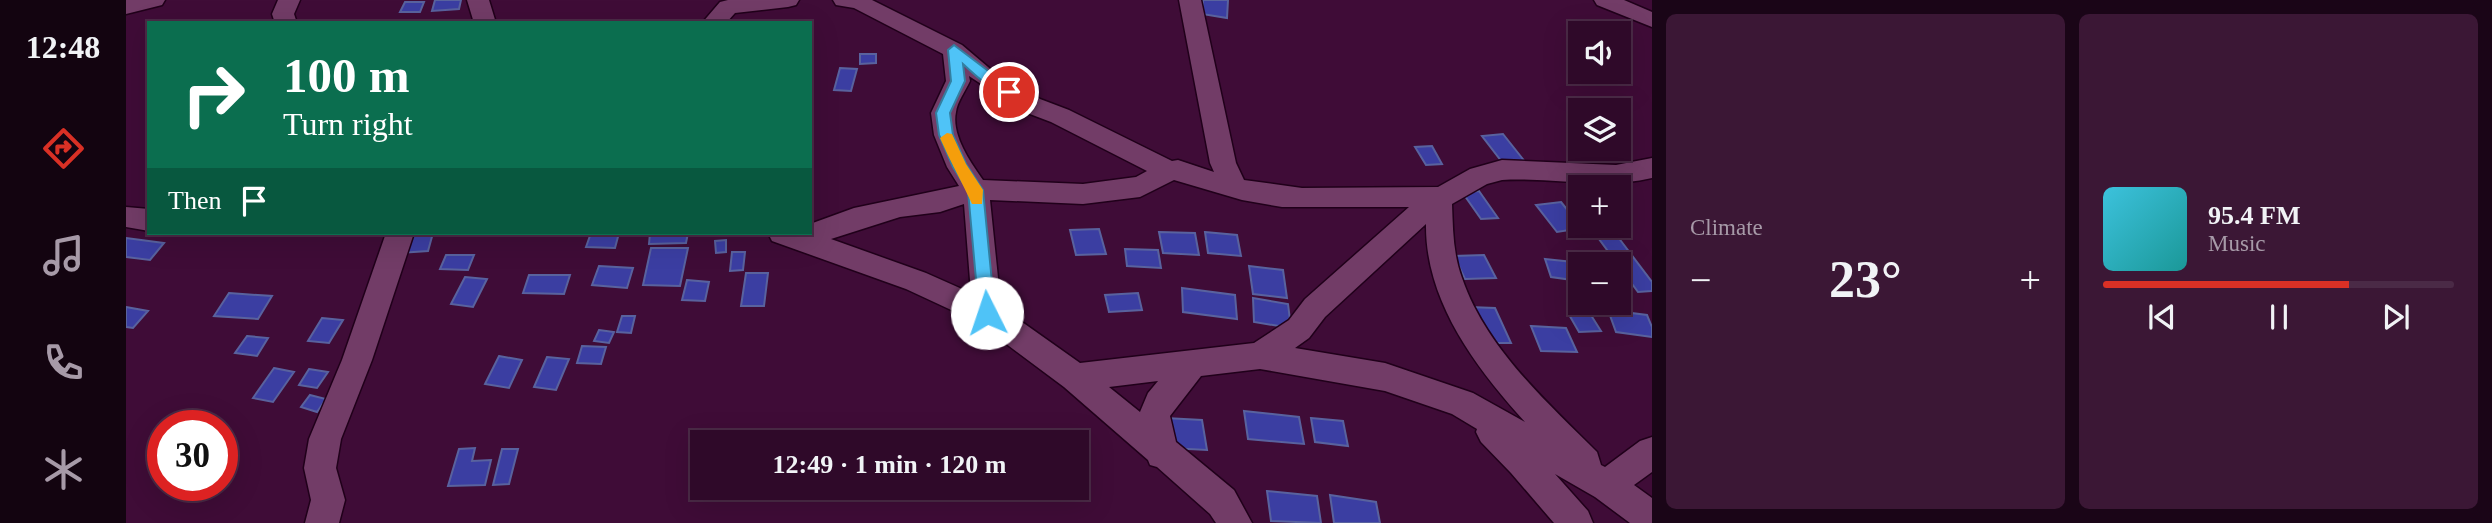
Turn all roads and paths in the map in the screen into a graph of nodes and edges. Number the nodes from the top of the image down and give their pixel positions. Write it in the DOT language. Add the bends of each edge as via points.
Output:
graph roads {
  1 [pos="154,0"];
  2 [pos="289,0"];
  3 [pos="478,0"];
  4 [pos="712,0"];
  5 [pos="788,0"];
  6 [pos="1190,0"];
  7 [pos="1605,0"];
  8 [pos="856,1"];
  9 [pos="126,7"];
  10 [pos="1652,20"];
  11 [pos="285,21"];
  12 [pos="484,21"];
  13 [pos="712,21"];
  14 [pos="714,21"];
  15 [pos="954,50"];
  16 [pos="1168,171"];
  17 [pos="1648,176"];
  18 [pos="1234,186"];
  19 [pos="976,190"];
  20 [pos="1439,197"];
  21 [pos="126,217"];
  22 [pos="147,220"];
  23 [pos="812,231"];
  24 [pos="399,235"];
  25 [pos="792,236"];
  26 [pos="987,313"];
  27 [pos="1261,356"];
  28 [pos="1194,362"];
  29 [pos="1075,377"];
  30 [pos="1462,403"];
  31 [pos="1652,452"];
  32 [pos="1162,454"];
  33 [pos="1607,486"];
  34 [pos="1652,518"];
  35 [pos="322,523"];
  36 [pos="1235,523"];
  37 [pos="1576,523"];
  1 -- 9 [label="street"];
  2 -- 11 [label="street" via="283,14"];
  3 -- 12 [label="street"];
  4 -- 13 [label="street"];
  5 -- 14 [label="street" via="728,7"];
  6 -- 18 [label="street" via="1223,163"];
  7 -- 10 [label="street"];
  8 -- 15 [label="street"];
  15 -- 16 [label="street" via="987,79 1031,105"];
  15 -- 19 [label="street" via="958,81 943,113 946,135"];
  16 -- 18 [label="street"];
  16 -- 19 [label="street" via="1140,187 1083,194"];
  17 -- 20 [label="street" via="1503,170 1478,175"];
  18 -- 20 [label="street" via="1279,197"];
  19 -- 23 [label="street"];
  19 -- 26 [label="street"];
  20 -- 27 [label="street" via="1315,308 1299,329"];
  20 -- 33 [label="street" via="1437,222 1446,275 1465,324 1493,365"];
  21 -- 22 [label="street"];
  24 -- 35 [label="street" via="325,439 320,468 328,500"];
  25 -- 26 [label="street" via="916,281"];
  26 -- 29 [label="street"];
  27 -- 28 [label="street"];
  27 -- 30 [label="street" via="1385,377"];
  28 -- 29 [label="street"];
  28 -- 32 [label="street" via="1158,403 1154,416"];
  29 -- 32 [label="street"];
  30 -- 33 [label="street"];
  30 -- 37 [label="street"];
  31 -- 33 [label="street"];
  32 -- 36 [label="street" via="1222,502"];
  33 -- 34 [label="street"];
}
